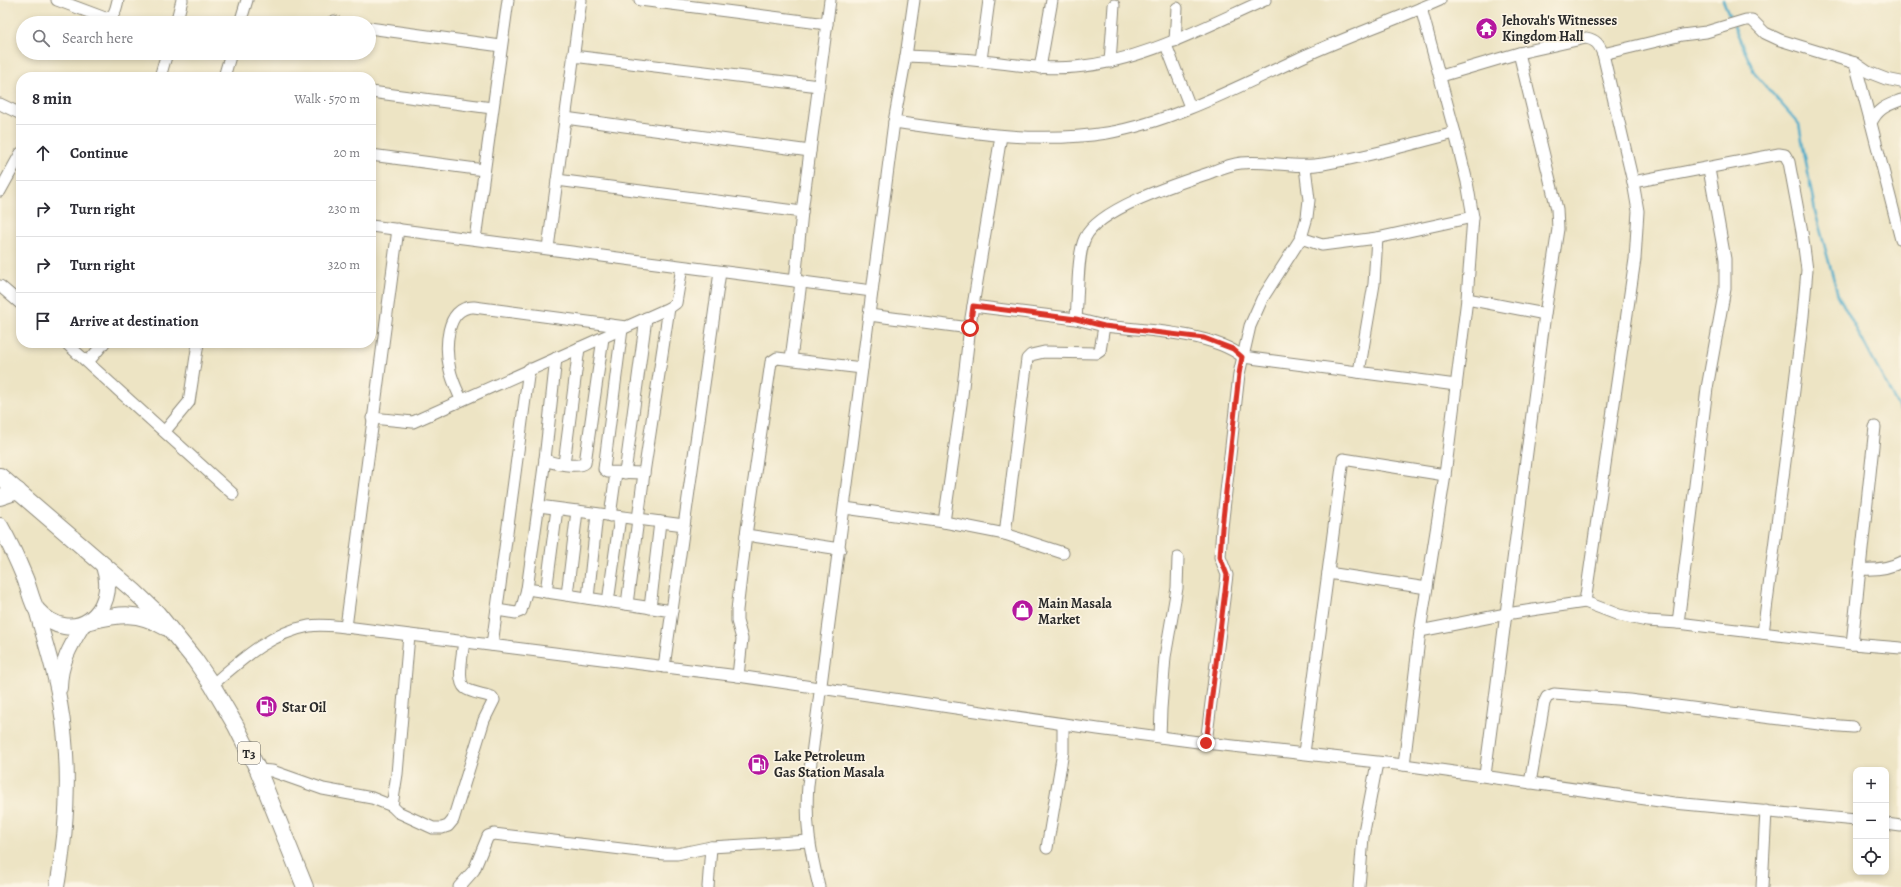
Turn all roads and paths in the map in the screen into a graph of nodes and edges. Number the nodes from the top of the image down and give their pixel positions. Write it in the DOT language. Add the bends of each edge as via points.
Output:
graph roads {
  1 [pos="57,0"];
  2 [pos="118,0"];
  3 [pos="182,0"];
  4 [pos="247,0"];
  5 [pos="508,0"];
  6 [pos="581,0"];
  7 [pos="640,0"];
  8 [pos="830,0"];
  9 [pos="914,0"];
  10 [pos="989,0"];
  11 [pos="1052,0"];
  12 [pos="1265,0"];
  13 [pos="1430,3"];
  14 [pos="1114,4"];
  15 [pos="1177,8"];
  16 [pos="100,16"];
  17 [pos="112,16"];
  18 [pos="178,16"];
  19 [pos="242,16"];
  20 [pos="827,24"];
  21 [pos="376,29"];
  22 [pos="1171,43"];
  23 [pos="501,46"];
  24 [pos="1519,53"];
  25 [pos="1602,54"];
  26 [pos="573,56"];
  27 [pos="906,56"];
  28 [pos="165,60"];
  29 [pos="229,60"];
  30 [pos="981,60"];
  31 [pos="1110,62"];
  32 [pos="1855,63"];
  33 [pos="1040,68"];
  34 [pos="161,72"];
  35 [pos="225,72"];
  36 [pos="1441,76"];
  37 [pos="1901,82"];
  38 [pos="819,86"];
  39 [pos="376,93"];
  40 [pos="1901,100"];
  41 [pos="0,104"];
  42 [pos="492,108"];
  43 [pos="1190,108"];
  44 [pos="16,112"];
  45 [pos="565,118"];
  46 [pos="894,122"];
  47 [pos="1871,123"];
  48 [pos="1455,133"];
  49 [pos="1000,136"];
  50 [pos="810,151"];
  51 [pos="376,156"];
  52 [pos="16,162"];
  53 [pos="1305,167"];
  54 [pos="1709,168"];
  55 [pos="484,170"];
  56 [pos="557,180"];
  57 [pos="1634,182"];
  58 [pos="0,191"];
  59 [pos="802,212"];
  60 [pos="1473,217"];
  61 [pos="376,227"];
  62 [pos="398,229"];
  63 [pos="1901,237"];
  64 [pos="475,238"];
  65 [pos="1301,238"];
  66 [pos="1377,238"];
  67 [pos="548,248"];
  68 [pos="682,267"];
  69 [pos="720,272"];
  70 [pos="798,282"];
  71 [pos="0,286"];
  72 [pos="872,291"];
  73 [pos="1467,299"];
  74 [pos="16,300"];
  75 [pos="973,306"];
  76 [pos="669,308"];
  77 [pos="1545,314"];
  78 [pos="869,315"];
  79 [pos="646,318"];
  80 [pos="1076,319"];
  81 [pos="1104,326"];
  82 [pos="625,328"];
  83 [pos="970,328"];
  84 [pos="603,338"];
  85 [pos="72,348"];
  86 [pos="100,348"];
  87 [pos="197,348"];
  88 [pos="579,348"];
  89 [pos="1242,357"];
  90 [pos="556,358"];
  91 [pos="791,359"];
  92 [pos="88,362"];
  93 [pos="862,368"];
  94 [pos="529,369"];
  95 [pos="1360,372"];
  96 [pos="1456,385"];
  97 [pos="461,399"];
  98 [pos="372,418"];
  99 [pos="1875,427"];
  100 [pos="165,431"];
  101 [pos="546,459"];
  102 [pos="564,464"];
  103 [pos="620,473"];
  104 [pos="644,473"];
  105 [pos="1445,475"];
  106 [pos="0,476"];
  107 [pos="18,491"];
  108 [pos="233,494"];
  109 [pos="0,497"];
  110 [pos="539,506"];
  111 [pos="844,508"];
  112 [pos="557,509"];
  113 [pos="577,511"];
  114 [pos="597,514"];
  115 [pos="615,516"];
  116 [pos="638,520"];
  117 [pos="660,522"];
  118 [pos="944,522"];
  119 [pos="684,525"];
  120 [pos="0,526"];
  121 [pos="1004,534"];
  122 [pos="746,535"];
  123 [pos="840,549"];
  124 [pos="1063,553"];
  125 [pos="1178,558"];
  126 [pos="1901,562"];
  127 [pos="104,566"];
  128 [pos="1860,569"];
  129 [pos="1328,573"];
  130 [pos="1427,588"];
  131 [pos="527,589"];
  132 [pos="546,592"];
  133 [pos="567,595"];
  134 [pos="588,598"];
  135 [pos="608,602"];
  136 [pos="1585,602"];
  137 [pos="627,604"];
  138 [pos="650,608"];
  139 [pos="36,609"];
  140 [pos="497,610"];
  141 [pos="672,611"];
  142 [pos="1506,614"];
  143 [pos="86,623"];
  144 [pos="1678,623"];
  145 [pos="346,626"];
  146 [pos="171,631"];
  147 [pos="1420,631"];
  148 [pos="1763,633"];
  149 [pos="409,635"];
  150 [pos="464,642"];
  151 [pos="1852,644"];
  152 [pos="492,645"];
  153 [pos="1901,648"];
  154 [pos="664,667"];
  155 [pos="738,676"];
  156 [pos="212,685"];
  157 [pos="821,690"];
  158 [pos="60,703"];
  159 [pos="1064,724"];
  160 [pos="1853,727"];
  161 [pos="1160,737"];
  162 [pos="1206,743"];
  163 [pos="1304,753"];
  164 [pos="1377,762"];
  165 [pos="1404,765"];
  166 [pos="258,770"];
  167 [pos="1484,775"];
  168 [pos="1530,783"];
  169 [pos="392,806"];
  170 [pos="1766,812"];
  171 [pos="1853,820"];
  172 [pos="1889,824"];
  173 [pos="1901,826"];
  174 [pos="809,841"];
  175 [pos="711,847"];
  176 [pos="1047,848"];
  177 [pos="57,887"];
  178 [pos="305,887"];
  179 [pos="459,887"];
  180 [pos="708,887"];
  181 [pos="819,887"];
  182 [pos="1359,887"];
  183 [pos="1762,887"];
  1 -- 16 [label="street"];
  2 -- 17 [label="street"];
  3 -- 18 [label="street"];
  4 -- 19 [label="street"];
  5 -- 23 [label="street"];
  6 -- 26 [label="street"];
  7 -- 20 [label="street"];
  8 -- 20 [label="street"];
  9 -- 27 [label="street"];
  10 -- 30 [label="street"];
  11 -- 33 [label="street"];
  12 -- 22 [label="street"];
  13 -- 36 [label="street"];
  13 -- 43 [label="street" via="1352,34"];
  14 -- 31 [label="street"];
  15 -- 22 [label="street"];
  20 -- 38 [label="street"];
  21 -- 23 [label="street"];
  22 -- 31 [label="street"];
  22 -- 43 [label="street"];
  23 -- 42 [label="street"];
  24 -- 25 [label="street" via="1586,38 1599,45"];
  24 -- 36 [label="street"];
  24 -- 77 [label="street" via="1557,209 1558,229"];
  25 -- 32 [label="street" via="1752,20 1765,33 1780,40"];
  25 -- 57 [label="street"];
  26 -- 38 [label="street"];
  26 -- 45 [label="street"];
  27 -- 30 [label="street"];
  27 -- 46 [label="street"];
  28 -- 34 [label="street"];
  29 -- 35 [label="street"];
  30 -- 33 [label="street"];
  31 -- 33 [label="street" via="1075,68"];
  32 -- 37 [label="street" via="1868,72"];
  32 -- 47 [label="street"];
  36 -- 48 [label="street"];
  38 -- 50 [label="street"];
  39 -- 42 [label="street"];
  40 -- 47 [label="street" via="1884,107 1875,114"];
  41 -- 44 [label="street"];
  42 -- 55 [label="street"];
  43 -- 49 [label="street" via="1108,132 1047,138"];
  45 -- 50 [label="street"];
  45 -- 56 [label="street"];
  46 -- 49 [label="street"];
  46 -- 72 [label="street"];
  47 -- 63 [label="street"];
  48 -- 53 [label="street" via="1362,157"];
  48 -- 60 [label="street"];
  49 -- 75 [label="street"];
  50 -- 59 [label="street"];
  51 -- 55 [label="street"];
  52 -- 58 [label="street"];
  53 -- 65 [label="street" via="1309,200"];
  53 -- 80 [label="street" via="1240,163 1178,183 1110,214 1096,224 1083,243"];
  54 -- 57 [label="street"];
  54 -- 144 [label="street" via="1724,259 1725,289 1707,388"];
  54 -- 148 [label="street" via="1779,154 1786,156 1807,270"];
  55 -- 64 [label="street"];
  56 -- 59 [label="street"];
  56 -- 67 [label="street"];
  57 -- 136 [label="street" via="1638,211 1635,258"];
  59 -- 70 [label="street"];
  60 -- 66 [label="street"];
  60 -- 73 [label="street"];
  61 -- 62 [label="street"];
  62 -- 64 [label="street"];
  62 -- 98 [label="street"];
  64 -- 67 [label="street"];
  65 -- 66 [label="street" via="1322,245"];
  65 -- 89 [label="street" via="1262,298 1250,326"];
  66 -- 95 [label="street" via="1374,284"];
  67 -- 68 [label="street"];
  68 -- 69 [label="street"];
  68 -- 76 [label="street" via="676,303"];
  69 -- 70 [label="street"];
  69 -- 119 [label="street"];
  70 -- 72 [label="street"];
  70 -- 91 [label="street"];
  71 -- 74 [label="street"];
  72 -- 78 [label="street"];
  73 -- 77 [label="street"];
  73 -- 96 [label="street"];
  75 -- 80 [label="street"];
  75 -- 83 [label="street"];
  76 -- 79 [label="street"];
  76 -- 104 [label="street"];
  77 -- 142 [label="street"];
  78 -- 83 [label="street"];
  78 -- 93 [label="street"];
  79 -- 82 [label="street"];
  79 -- 103 [label="street"];
  80 -- 81 [label="street"];
  81 -- 89 [label="street" via="1204,338 1233,349"];
  81 -- 121 [label="street" via="1100,351 1097,353 1044,352 1030,355 1027,359"];
  82 -- 84 [label="street"];
  82 -- 97 [label="street" via="474,307 464,308 455,316 450,326 448,354 450,371"];
  82 -- 103 [label="street" via="604,464 606,471"];
  83 -- 118 [label="street"];
  84 -- 88 [label="street"];
  84 -- 102 [label="street" via="586,463 579,466"];
  85 -- 92 [label="street"];
  86 -- 92 [label="street"];
  87 -- 100 [label="street" via="189,402"];
  88 -- 90 [label="street"];
  88 -- 102 [label="street"];
  89 -- 95 [label="street"];
  89 -- 162 [label="street" via="1220,557 1227,575"];
  90 -- 94 [label="street"];
  90 -- 101 [label="street"];
  91 -- 93 [label="street"];
  91 -- 122 [label="street" via="774,359 770,367"];
  92 -- 100 [label="street"];
  93 -- 111 [label="street"];
  94 -- 97 [label="street"];
  94 -- 140 [label="street"];
  95 -- 96 [label="street"];
  96 -- 105 [label="street"];
  97 -- 98 [label="street" via="412,422"];
  98 -- 145 [label="street"];
  99 -- 128 [label="street"];
  100 -- 108 [label="street"];
  101 -- 102 [label="street"];
  101 -- 110 [label="street"];
  103 -- 104 [label="street"];
  103 -- 115 [label="street"];
  104 -- 116 [label="street"];
  105 -- 129 [label="street" via="1343,459"];
  105 -- 130 [label="street"];
  106 -- 107 [label="highway, T3"];
  107 -- 109 [label="highway"];
  107 -- 127 [label="highway, T3"];
  110 -- 112 [label="street"];
  110 -- 131 [label="street"];
  111 -- 118 [label="street"];
  111 -- 123 [label="street"];
  112 -- 113 [label="street"];
  112 -- 132 [label="street"];
  113 -- 114 [label="street"];
  113 -- 133 [label="street"];
  114 -- 115 [label="street"];
  114 -- 134 [label="street"];
  115 -- 116 [label="street"];
  115 -- 135 [label="street"];
  116 -- 117 [label="street"];
  116 -- 137 [label="street"];
  117 -- 119 [label="street"];
  117 -- 138 [label="street"];
  118 -- 121 [label="street"];
  119 -- 141 [label="street"];
  120 -- 139 [label="highway" via="18,561"];
  121 -- 124 [label="street"];
  122 -- 123 [label="street"];
  122 -- 155 [label="street" via="737,610 742,639"];
  123 -- 157 [label="street"];
  125 -- 161 [label="street" via="1177,588 1165,657"];
  126 -- 128 [label="street" via="1891,567"];
  127 -- 143 [label="highway" via="108,582 105,601 100,610"];
  127 -- 146 [label="highway, T3" via="134,591"];
  128 -- 151 [label="street"];
  129 -- 130 [label="street"];
  129 -- 163 [label="street"];
  130 -- 147 [label="street"];
  131 -- 132 [label="street"];
  131 -- 140 [label="street" via="521,611 516,613"];
  132 -- 133 [label="street"];
  133 -- 134 [label="street"];
  134 -- 135 [label="street"];
  135 -- 137 [label="street"];
  136 -- 142 [label="street"];
  136 -- 144 [label="street" via="1619,615 1647,621"];
  137 -- 138 [label="street"];
  138 -- 141 [label="street"];
  139 -- 143 [label="highway, T3" via="59,624 73,626"];
  139 -- 158 [label="main road"];
  140 -- 152 [label="street"];
  141 -- 154 [label="street"];
  142 -- 147 [label="street"];
  142 -- 167 [label="street"];
  143 -- 146 [label="highway, T3" via="116,615 139,616"];
  143 -- 158 [label="main road" via="63,664 60,676"];
  144 -- 148 [label="street"];
  145 -- 149 [label="street"];
  145 -- 156 [label="street" via="309,626 286,632 263,644"];
  146 -- 156 [label="highway, T3"];
  147 -- 165 [label="street"];
  148 -- 151 [label="street"];
  149 -- 150 [label="street"];
  149 -- 169 [label="street"];
  150 -- 152 [label="street"];
  150 -- 169 [label="street" via="461,683 467,689 492,697 494,700 484,720 453,820 448,826 433,828 398,812"];
  151 -- 153 [label="street"];
  152 -- 154 [label="street"];
  154 -- 155 [label="street"];
  155 -- 157 [label="street"];
  156 -- 166 [label="highway, T3"];
  157 -- 159 [label="street"];
  157 -- 174 [label="street" via="806,810"];
  158 -- 177 [label="main road" via="67,764 67,814"];
  159 -- 161 [label="street"];
  159 -- 176 [label="street" via="1063,752"];
  160 -- 168 [label="street" via="1629,700 1554,694 1547,697 1544,703"];
  161 -- 162 [label="street"];
  162 -- 163 [label="street"];
  163 -- 164 [label="street"];
  164 -- 165 [label="street"];
  164 -- 182 [label="street" via="1364,837"];
  165 -- 167 [label="street"];
  166 -- 169 [label="street" via="272,771 323,790 372,798"];
  166 -- 178 [label="highway, T3"];
  167 -- 168 [label="street"];
  168 -- 170 [label="street" via="1674,803"];
  170 -- 171 [label="street"];
  170 -- 183 [label="street"];
  172 -- 173 [label="street"];
  174 -- 175 [label="street"];
  174 -- 181 [label="street"];
  175 -- 179 [label="street" via="664,854 494,834 488,836 474,870"];
  175 -- 180 [label="street"];
}
